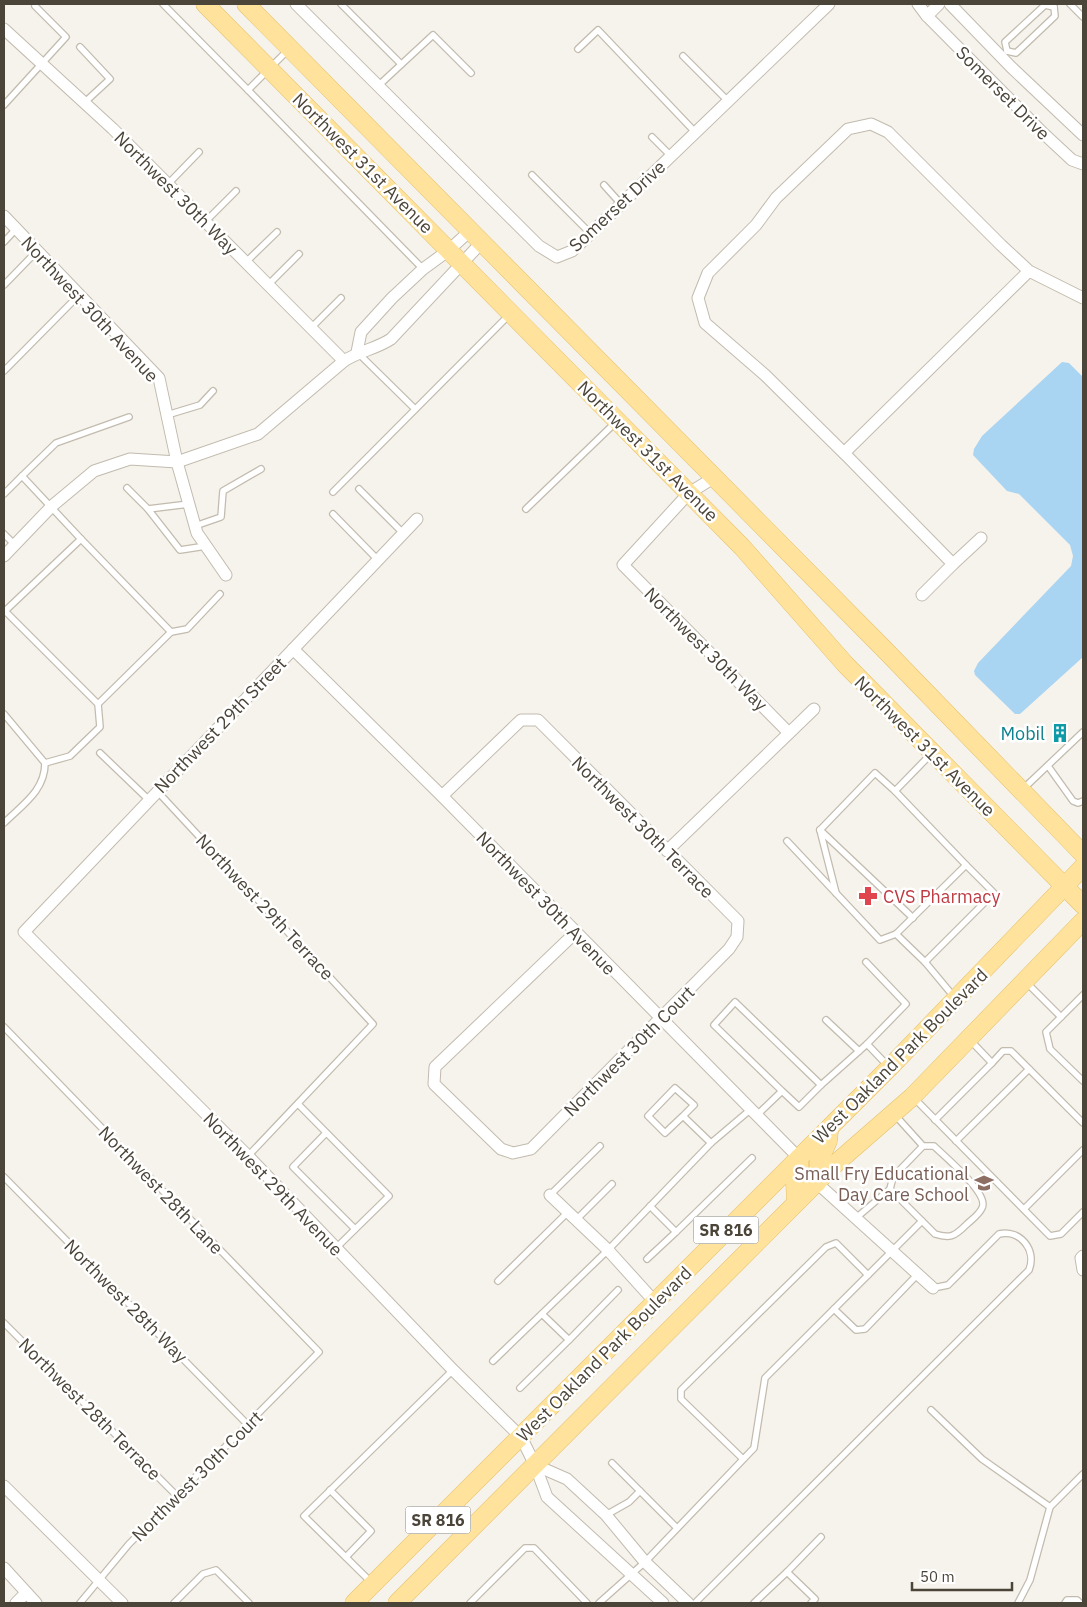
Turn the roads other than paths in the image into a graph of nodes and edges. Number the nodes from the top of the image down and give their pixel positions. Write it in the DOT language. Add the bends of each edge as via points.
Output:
graph roads {
  1 [pos="163,4"];
  2 [pos="205,4"];
  3 [pos="246,4"];
  4 [pos="296,4"];
  5 [pos="341,4"];
  6 [pos="829,4"];
  7 [pos="918,4"];
  8 [pos="940,4"];
  9 [pos="950,4"];
  10 [pos="1070,4"];
  11 [pos="1055,5"];
  12 [pos="35,6"];
  13 [pos="959,14"];
  14 [pos="927,16"];
  15 [pos="1083,16"];
  16 [pos="4,30"];
  17 [pos="80,48"];
  18 [pos="290,48"];
  19 [pos="578,49"];
  20 [pos="1004,54"];
  21 [pos="683,56"];
  22 [pos="42,64"];
  23 [pos="402,64"];
  24 [pos="269,68"];
  25 [pos="471,73"];
  26 [pos="378,87"];
  27 [pos="248,90"];
  28 [pos="728,101"];
  29 [pos="84,103"];
  30 [pos="4,104"];
  31 [pos="696,132"];
  32 [pos="1083,135"];
  33 [pos="652,137"];
  34 [pos="199,152"];
  35 [pos="671,156"];
  36 [pos="1083,164"];
  37 [pos="532,175"];
  38 [pos="168,184"];
  39 [pos="604,185"];
  40 [pos="236,190"];
  41 [pos="621,204"];
  42 [pos="4,216"];
  43 [pos="205,222"];
  44 [pos="16,229"];
  45 [pos="276,232"];
  46 [pos="591,234"];
  47 [pos="477,236"];
  48 [pos="4,242"];
  49 [pos="450,250"];
  50 [pos="37,251"];
  51 [pos="298,254"];
  52 [pos="246,262"];
  53 [pos="462,263"];
  54 [pos="423,269"];
  55 [pos="1029,270"];
  56 [pos="4,285"];
  57 [pos="268,285"];
  58 [pos="79,295"];
  59 [pos="341,298"];
  60 [pos="1083,298"];
  61 [pos="511,313"];
  62 [pos="311,328"];
  63 [pos="357,352"];
  64 [pos="344,361"];
  65 [pos="4,371"];
  66 [pos="213,391"];
  67 [pos="415,410"];
  68 [pos="167,415"];
  69 [pos="129,417"];
  70 [pos="618,421"];
  71 [pos="844,453"];
  72 [pos="177,462"];
  73 [pos="261,469"];
  74 [pos="22,476"];
  75 [pos="715,477"];
  76 [pos="127,488"];
  77 [pos="359,489"];
  78 [pos="333,492"];
  79 [pos="690,493"];
  80 [pos="4,494"];
  81 [pos="189,504"];
  82 [pos="52,506"];
  83 [pos="148,508"];
  84 [pos="526,509"];
  85 [pos="333,514"];
  86 [pos="417,519"];
  87 [pos="195,526"];
  88 [pos="403,533"];
  89 [pos="4,534"];
  90 [pos="981,538"];
  91 [pos="81,539"];
  92 [pos="15,545"];
  93 [pos="206,546"];
  94 [pos="4,556"];
  95 [pos="378,560"];
  96 [pos="953,564"];
  97 [pos="226,575"];
  98 [pos="220,594"];
  99 [pos="922,595"];
  100 [pos="4,610"];
  101 [pos="171,632"];
  102 [pos="293,649"];
  103 [pos="98,704"];
  104 [pos="814,709"];
  105 [pos="4,714"];
  106 [pos="1083,732"];
  107 [pos="789,733"];
  108 [pos="100,753"];
  109 [pos="932,753"];
  110 [pos="45,763"];
  111 [pos="1048,766"];
  112 [pos="895,791"];
  113 [pos="1021,791"];
  114 [pos="153,795"];
  115 [pos="442,796"];
  116 [pos="1083,801"];
  117 [pos="4,823"];
  118 [pos="820,830"];
  119 [pos="787,841"];
  120 [pos="667,851"];
  121 [pos="1083,854"];
  122 [pos="966,865"];
  123 [pos="1083,867"];
  124 [pos="1066,887"];
  125 [pos="836,895"];
  126 [pos="1083,905"];
  127 [pos="913,918"];
  128 [pos="1083,921"];
  129 [pos="24,932"];
  130 [pos="575,932"];
  131 [pos="896,934"];
  132 [pos="737,937"];
  133 [pos="866,962"];
  134 [pos="924,962"];
  135 [pos="1026,981"];
  136 [pos="1083,995"];
  137 [pos="957,999"];
  138 [pos="1061,1017"];
  139 [pos="660,1019"];
  140 [pos="826,1020"];
  141 [pos="4,1027"];
  142 [pos="969,1039"];
  143 [pos="867,1044"];
  144 [pos="859,1051"];
  145 [pos="992,1062"];
  146 [pos="890,1068"];
  147 [pos="1029,1069"];
  148 [pos="1083,1081"];
  149 [pos="821,1085"];
  150 [pos="782,1091"];
  151 [pos="912,1097"];
  152 [pos="298,1104"];
  153 [pos="753,1113"];
  154 [pos="893,1113"];
  155 [pos="684,1116"];
  156 [pos="935,1120"];
  157 [pos="1083,1123"];
  158 [pos="829,1128"];
  159 [pos="326,1133"];
  160 [pos="956,1142"];
  161 [pos="711,1143"];
  162 [pos="600,1146"];
  163 [pos="923,1146"];
  164 [pos="1083,1150"];
  165 [pos="248,1156"];
  166 [pos="752,1158"];
  167 [pos="799,1158"];
  168 [pos="4,1176"];
  169 [pos="817,1183"];
  170 [pos="612,1184"];
  171 [pos="890,1189"];
  172 [pos="550,1195"];
  173 [pos="796,1203"];
  174 [pos="650,1206"];
  175 [pos="1024,1209"];
  176 [pos="1083,1212"];
  177 [pos="572,1216"];
  178 [pos="855,1218"];
  179 [pos="922,1221"];
  180 [pos="355,1229"];
  181 [pos="676,1232"];
  182 [pos="336,1248"];
  183 [pos="608,1250"];
  184 [pos="891,1252"];
  185 [pos="1083,1256"];
  186 [pos="647,1259"];
  187 [pos="1083,1270"];
  188 [pos="917,1274"];
  189 [pos="868,1275"];
  190 [pos="498,1281"];
  191 [pos="933,1288"];
  192 [pos="618,1290"];
  193 [pos="655,1302"];
  194 [pos="834,1309"];
  195 [pos="542,1314"];
  196 [pos="4,1323"];
  197 [pos="569,1340"];
  198 [pos="319,1352"];
  199 [pos="492,1361"];
  200 [pos="453,1370"];
  201 [pos="520,1388"];
  202 [pos="931,1410"];
  203 [pos="248,1425"];
  204 [pos="521,1437"];
  205 [pos="743,1459"];
  206 [pos="612,1463"];
  207 [pos="535,1465"];
  208 [pos="1083,1474"];
  209 [pos="4,1486"];
  210 [pos="330,1490"];
  211 [pos="640,1491"];
  212 [pos="176,1495"];
  213 [pos="1050,1507"];
  214 [pos="606,1516"];
  215 [pos="676,1528"];
  216 [pos="821,1537"];
  217 [pos="346,1557"];
  218 [pos="645,1562"];
  219 [pos="4,1568"];
  220 [pos="787,1572"];
  221 [pos="631,1575"];
  222 [pos="100,1581"];
  223 [pos="374,1584"];
  224 [pos="26,1593"];
  225 [pos="16,1603"];
  226 [pos="36,1603"];
  227 [pos="80,1603"];
  228 [pos="122,1603"];
  229 [pos="174,1603"];
  230 [pos="249,1603"];
  231 [pos="354,1603"];
  232 [pos="397,1603"];
  233 [pos="470,1603"];
  234 [pos="587,1603"];
  235 [pos="599,1603"];
  236 [pos="663,1603"];
  237 [pos="688,1603"];
  238 [pos="695,1603"];
  239 [pos="754,1603"];
  240 [pos="811,1603"];
  241 [pos="1018,1603"];
  242 [pos="1065,1603"];
  243 [pos="1080,1603"];
  1 -- 27 [label="lane"];
  2 -- 24 [label="main road, Northwest 31st Avenue"];
  3 -- 18 [label="main road, Northwest 31st Avenue"];
  4 -- 26 [label="street, Somerset Drive"];
  5 -- 23 [label="lane"];
  6 -- 28 [label="street, Somerset Drive"];
  7 -- 14 [label="street, Somerset Drive"];
  8 -- 13 [label="street, Somerset Drive"];
  8 -- 14 [label="street, Somerset Drive"];
  9 -- 13 [label="street, Somerset Drive"];
  10 -- 15 [label="lane"];
  11 -- 20 [label="lane" via="1045,5 1005,42"];
  11 -- 20 [label="lane" via="1055,16 1016,53"];
  12 -- 22 [label="lane" via="66,37"];
  13 -- 20 [label="street, Somerset Drive"];
  14 -- 36 [label="street, Somerset Drive" via="1050,140 1072,160"];
  16 -- 22 [label="street, Northwest 30th Way"];
  17 -- 29 [label="lane" via="110,78"];
  18 -- 24 [label="lane"];
  18 -- 47 [label="main road, Northwest 31st Avenue"];
  19 -- 31 [label="lane" via="598,30"];
  20 -- 32 [label="street, Somerset Drive"];
  21 -- 28 [label="lane"];
  22 -- 29 [label="street, Northwest 30th Way"];
  22 -- 30 [label="lane"];
  23 -- 25 [label="lane" via="433,36"];
  23 -- 26 [label="lane"];
  24 -- 27 [label="lane"];
  24 -- 49 [label="main road, Northwest 31st Avenue"];
  26 -- 46 [label="street, Somerset Drive" via="539,246 557,257 572,251"];
  27 -- 54 [label="lane"];
  28 -- 31 [label="street, Somerset Drive"];
  29 -- 38 [label="street, Northwest 30th Way"];
  31 -- 35 [label="street, Somerset Drive"];
  33 -- 35 [label="lane"];
  34 -- 38 [label="lane"];
  35 -- 41 [label="street, Somerset Drive"];
  37 -- 46 [label="lane"];
  38 -- 43 [label="street, Northwest 30th Way"];
  39 -- 41 [label="lane"];
  40 -- 43 [label="lane"];
  41 -- 46 [label="street, Somerset Drive"];
  42 -- 44 [label="street, Northwest 30th Avenue"];
  43 -- 52 [label="street, Northwest 30th Way"];
  44 -- 48 [label="lane"];
  44 -- 50 [label="street, Northwest 30th Avenue"];
  45 -- 52 [label="lane"];
  47 -- 49 [label="street"];
  47 -- 53 [label="street"];
  47 -- 75 [label="main road, Northwest 31st Avenue"];
  49 -- 53 [label="main road, Northwest 31st Avenue"];
  49 -- 54 [label="street"];
  50 -- 56 [label="lane"];
  50 -- 58 [label="street, Northwest 30th Avenue"];
  51 -- 57 [label="lane"];
  52 -- 57 [label="street, Northwest 30th Way"];
  53 -- 61 [label="main road, Northwest 31st Avenue"];
  53 -- 63 [label="street" via="391,339 380,346"];
  54 -- 63 [label="street" via="361,332"];
  55 -- 60 [label="street"];
  55 -- 71 [label="street"];
  55 -- 71 [label="street" via="888,132 871,124 848,129 776,198 756,225 708,273 698,298 705,323 765,375"];
  57 -- 62 [label="street, Northwest 30th Way"];
  58 -- 65 [label="lane"];
  58 -- 68 [label="street, Northwest 30th Avenue" via="159,378"];
  59 -- 62 [label="lane"];
  61 -- 67 [label="lane"];
  61 -- 70 [label="main road, Northwest 31st Avenue"];
  62 -- 64 [label="street, Northwest 30th Way"];
  63 -- 64 [label="street"];
  63 -- 67 [label="lane"];
  64 -- 72 [label="street" via="258,434"];
  66 -- 68 [label="lane" via="200,405"];
  67 -- 78 [label="lane"];
  68 -- 72 [label="street, Northwest 30th Avenue"];
  69 -- 74 [label="lane" via="56,443"];
  70 -- 79 [label="main road, Northwest 31st Avenue"];
  70 -- 84 [label="lane"];
  71 -- 96 [label="street"];
  72 -- 81 [label="street, Northwest 30th Avenue"];
  72 -- 82 [label="street" via="130,459 94,471"];
  73 -- 87 [label="lane" via="223,491 221,517"];
  74 -- 80 [label="lane"];
  74 -- 82 [label="lane"];
  75 -- 79 [label="street"];
  75 -- 113 [label="main road, Northwest 31st Avenue"];
  76 -- 83 [label="lane"];
  77 -- 88 [label="lane"];
  79 -- 107 [label="street, Northwest 30th Way" via="623,565"];
  79 -- 109 [label="main road, Northwest 31st Avenue" via="765,571 844,664"];
  81 -- 83 [label="lane"];
  81 -- 87 [label="street, Northwest 30th Avenue"];
  82 -- 91 [label="lane"];
  82 -- 92 [label="street"];
  83 -- 93 [label="lane" via="180,550"];
  85 -- 95 [label="lane"];
  86 -- 88 [label="street, Northwest 29th Street"];
  87 -- 93 [label="street, Northwest 30th Avenue"];
  88 -- 95 [label="street, Northwest 29th Street"];
  89 -- 92 [label="lane"];
  90 -- 96 [label="street"];
  91 -- 100 [label="lane"];
  91 -- 101 [label="lane"];
  92 -- 94 [label="street"];
  93 -- 97 [label="street, Northwest 30th Avenue"];
  95 -- 102 [label="street, Northwest 29th Street"];
  96 -- 99 [label="street"];
  98 -- 101 [label="lane" via="187,629"];
  100 -- 103 [label="lane"];
  101 -- 103 [label="lane"];
  102 -- 114 [label="street, Northwest 29th Street"];
  102 -- 115 [label="street, Northwest 30th Avenue"];
  103 -- 110 [label="lane" via="100,727 70,756"];
  104 -- 107 [label="street"];
  105 -- 110 [label="lane"];
  106 -- 111 [label="lane"];
  107 -- 120 [label="street"];
  108 -- 114 [label="lane, Northwest 29th Terrace"];
  109 -- 112 [label="lane"];
  109 -- 124 [label="main road, Northwest 31st Avenue"];
  110 -- 117 [label="lane" via="45,777 40,786"];
  111 -- 113 [label="lane"];
  111 -- 116 [label="lane" via="1073,801"];
  112 -- 118 [label="lane" via="875,773"];
  112 -- 122 [label="lane"];
  113 -- 121 [label="main road, Northwest 31st Avenue"];
  114 -- 129 [label="street, Northwest 29th Street"];
  114 -- 152 [label="lane, Northwest 29th Terrace" via="373,1024"];
  115 -- 120 [label="street, Northwest 30th Terrace" via="520,720 538,720"];
  115 -- 130 [label="street, Northwest 30th Avenue"];
  118 -- 125 [label="lane"];
  118 -- 127 [label="lane"];
  119 -- 125 [label="lane"];
  120 -- 132 [label="street, Northwest 30th Terrace" via="738,921"];
  122 -- 127 [label="lane"];
  122 -- 134 [label="lane" via="994,893"];
  123 -- 124 [label="main road, West Oakland Park Boulevard / SR 816"];
  124 -- 126 [label="main road, Northwest 31st Avenue"];
  124 -- 137 [label="main road, West Oakland Park Boulevard / SR 816"];
  125 -- 131 [label="lane" via="880,940"];
  127 -- 131 [label="lane"];
  128 -- 135 [label="main road, West Oakland Park Boulevard / SR 816"];
  129 -- 165 [label="street, Northwest 29th Avenue"];
  130 -- 139 [label="street, Northwest 30th Avenue"];
  130 -- 139 [label="street, Northwest 30th Court" via="435,1067 434,1084 501,1150 513,1154 531,1149"];
  131 -- 134 [label="lane"];
  132 -- 139 [label="street, Northwest 30th Court"];
  133 -- 143 [label="lane" via="906,1004"];
  134 -- 137 [label="lane"];
  135 -- 138 [label="lane"];
  135 -- 142 [label="main road, West Oakland Park Boulevard / SR 816"];
  136 -- 138 [label="lane"];
  137 -- 146 [label="main road, West Oakland Park Boulevard / SR 816"];
  138 -- 148 [label="lane" via="1046,1032 1050,1049"];
  139 -- 153 [label="street, Northwest 30th Avenue"];
  140 -- 144 [label="lane"];
  141 -- 198 [label="lane, Northwest 28th Lane"];
  142 -- 145 [label="lane"];
  142 -- 151 [label="main road, West Oakland Park Boulevard / SR 816"];
  143 -- 144 [label="lane"];
  143 -- 146 [label="lane"];
  144 -- 149 [label="lane"];
  145 -- 147 [label="lane" via="1004,1051 1011,1051"];
  145 -- 156 [label="lane"];
  146 -- 158 [label="main road, West Oakland Park Boulevard / SR 816"];
  147 -- 157 [label="lane"];
  147 -- 160 [label="lane"];
  149 -- 150 [label="lane" via="799,1107"];
  149 -- 150 [label="lane" via="736,1002 714,1026"];
  150 -- 153 [label="lane"];
  151 -- 154 [label="main road, West Oakland Park Boulevard / SR 816"];
  151 -- 156 [label="lane"];
  152 -- 159 [label="lane"];
  152 -- 165 [label="lane"];
  153 -- 161 [label="lane"];
  153 -- 167 [label="street, Northwest 30th Avenue"];
  154 -- 163 [label="lane"];
  154 -- 169 [label="main road, West Oakland Park Boulevard / SR 816"];
  155 -- 155 [label="lane" via="665,1134 648,1116 675,1088 694,1105"];
  155 -- 161 [label="lane"];
  156 -- 160 [label="lane"];
  158 -- 167 [label="main road, West Oakland Park Boulevard / SR 816"];
  158 -- 169 [label="main road" via="828,1141 819,1161"];
  159 -- 180 [label="lane" via="388,1196"];
  159 -- 180 [label="lane" via="293,1168"];
  160 -- 175 [label="lane"];
  161 -- 174 [label="lane"];
  162 -- 172 [label="lane"];
  163 -- 171 [label="lane" via="893,1177"];
  163 -- 179 [label="lane" via="934,1146 980,1192 984,1202 982,1209 955,1236 945,1238 936,1234"];
  164 -- 175 [label="lane"];
  165 -- 182 [label="street, Northwest 29th Avenue"];
  166 -- 181 [label="lane"];
  167 -- 173 [label="main road"];
  167 -- 193 [label="main road, West Oakland Park Boulevard / SR 816"];
  168 -- 203 [label="lane, Northwest 28th Way"];
  169 -- 173 [label="main road, West Oakland Park Boulevard / SR 816"];
  169 -- 178 [label="street"];
  170 -- 177 [label="lane"];
  171 -- 178 [label="lane"];
  171 -- 179 [label="lane"];
  172 -- 177 [label="street"];
  173 -- 207 [label="main road, West Oakland Park Boulevard / SR 816"];
  174 -- 181 [label="lane"];
  174 -- 183 [label="lane"];
  175 -- 176 [label="lane" via="1050,1236 1061,1234"];
  177 -- 183 [label="street"];
  177 -- 190 [label="lane"];
  178 -- 184 [label="street"];
  179 -- 184 [label="lane"];
  180 -- 182 [label="lane"];
  181 -- 186 [label="lane"];
  182 -- 200 [label="street, Northwest 29th Avenue"];
  183 -- 193 [label="street"];
  183 -- 195 [label="lane"];
  184 -- 188 [label="street"];
  184 -- 189 [label="lane"];
  185 -- 187 [label="street"];
  188 -- 191 [label="street"];
  188 -- 194 [label="lane" via="865,1329 856,1330"];
  189 -- 194 [label="lane"];
  189 -- 205 [label="lane" via="836,1243 826,1247 681,1390 681,1399"];
  191 -- 238 [label="lane" via="948,1285 998,1234 1008,1232 1015,1235 1030,1249 1033,1260 1030,1270"];
  192 -- 197 [label="lane"];
  193 -- 204 [label="main road, West Oakland Park Boulevard / SR 816"];
  194 -- 205 [label="lane" via="765,1378 754,1448"];
  195 -- 197 [label="lane"];
  195 -- 199 [label="lane"];
  196 -- 212 [label="lane, Northwest 28th Terrace"];
  197 -- 201 [label="lane"];
  198 -- 203 [label="lane, Northwest 30th Court"];
  200 -- 204 [label="street, Northwest 29th Avenue"];
  200 -- 210 [label="lane"];
  202 -- 213 [label="lane" via="982,1459"];
  203 -- 212 [label="lane, Northwest 30th Court"];
  204 -- 207 [label="street, Northwest 29th Avenue"];
  204 -- 223 [label="main road, West Oakland Park Boulevard / SR 816"];
  205 -- 215 [label="lane"];
  206 -- 211 [label="lane"];
  207 -- 214 [label="street" via="567,1479"];
  207 -- 221 [label="street, Northwest 29th Avenue" via="547,1497"];
  207 -- 232 [label="main road, West Oakland Park Boulevard / SR 816"];
  208 -- 213 [label="lane"];
  209 -- 222 [label="street"];
  210 -- 217 [label="lane" via="371,1531"];
  210 -- 217 [label="lane" via="304,1516"];
  211 -- 214 [label="lane"];
  211 -- 215 [label="lane"];
  212 -- 222 [label="lane, Northwest 30th Court"];
  213 -- 241 [label="lane" via="1030,1580"];
  214 -- 218 [label="street"];
  215 -- 218 [label="lane"];
  216 -- 220 [label="lane"];
  217 -- 223 [label="lane"];
  218 -- 221 [label="lane"];
  218 -- 237 [label="street"];
  219 -- 224 [label="street"];
  220 -- 239 [label="lane"];
  220 -- 240 [label="lane" via="815,1599"];
  221 -- 235 [label="lane"];
  221 -- 236 [label="street, Northwest 29th Avenue"];
  222 -- 227 [label="lane, Northwest 30th Court"];
  222 -- 228 [label="street"];
  223 -- 231 [label="main road, West Oakland Park Boulevard / SR 816"];
  224 -- 225 [label="street"];
  224 -- 226 [label="street"];
  229 -- 230 [label="lane" via="203,1574 216,1570"];
  233 -- 234 [label="lane" via="525,1548 534,1548"];
  242 -- 243 [label="lane" via="1067,1600"];
}
